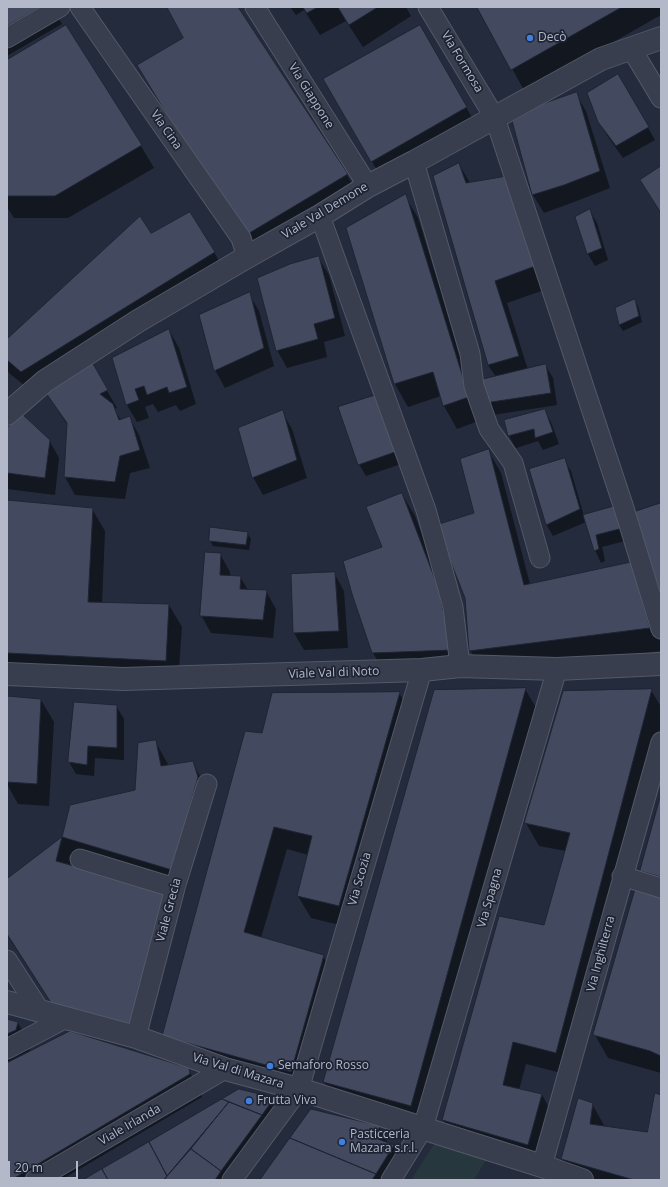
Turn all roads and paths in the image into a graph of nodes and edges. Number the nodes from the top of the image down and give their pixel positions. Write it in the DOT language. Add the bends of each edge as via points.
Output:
graph roads {
  1 [pos="60,7"];
  2 [pos="80,7"];
  3 [pos="255,7"];
  4 [pos="428,7"];
  5 [pos="7,38"];
  6 [pos="661,38"];
  7 [pos="630,48"];
  8 [pos="661,98"];
  9 [pos="495,118"];
  10 [pos="414,162"];
  11 [pos="368,186"];
  12 [pos="320,216"];
  13 [pos="247,256"];
  14 [pos="7,414"];
  15 [pos="540,558"];
  16 [pos="661,629"];
  17 [pos="661,664"];
  18 [pos="460,666"];
  19 [pos="557,669"];
  20 [pos="422,670"];
  21 [pos="7,674"];
  22 [pos="661,742"];
  23 [pos="207,784"];
  24 [pos="80,859"];
  25 [pos="622,876"];
  26 [pos="175,888"];
  27 [pos="661,888"];
  28 [pos="7,960"];
  29 [pos="7,1002"];
  30 [pos="40,1011"];
  31 [pos="66,1018"];
  32 [pos="136,1037"];
  33 [pos="7,1049"];
  34 [pos="225,1069"];
  35 [pos="299,1089"];
  36 [pos="423,1128"];
  37 [pos="542,1166"];
  38 [pos="35,1180"];
  39 [pos="232,1180"];
  40 [pos="391,1180"];
  41 [pos="582,1180"];
  1 -- 5 [label="street"];
  2 -- 13 [label="street, Via Cina" via="241,238"];
  3 -- 11 [label="street, Via Giappone"];
  4 -- 9 [label="street, Via Formosa"];
  6 -- 7 [label="street, Viale Val Demone"];
  7 -- 8 [label="street"];
  7 -- 9 [label="street, Viale Val Demone" via="601,59"];
  9 -- 10 [label="street, Viale Val Demone"];
  9 -- 16 [label="street, Via Formosa" via="623,505"];
  10 -- 11 [label="street, Viale Val Demone"];
  10 -- 15 [label="street" via="470,354 474,386 489,429 513,463"];
  11 -- 12 [label="street, Viale Val Demone"];
  12 -- 13 [label="street, Viale Val Demone"];
  12 -- 18 [label="street" via="426,510 453,607"];
  13 -- 14 [label="street, Viale Val Demone" via="138,321 45,381"];
  17 -- 19 [label="street, Viale Val di Noto"];
  18 -- 19 [label="street, Viale Val di Noto"];
  18 -- 20 [label="street, Viale Val di Noto"];
  19 -- 36 [label="street, Via Spagna"];
  20 -- 21 [label="street, Viale Val di Noto" via="123,679"];
  20 -- 35 [label="street, Via Scozia"];
  22 -- 25 [label="street, Via Inghilterra"];
  23 -- 26 [label="street, Viale Grecia"];
  24 -- 26 [label="street"];
  25 -- 27 [label="street"];
  25 -- 37 [label="street, Via Inghilterra"];
  26 -- 32 [label="street, Viale Grecia"];
  28 -- 30 [label="street"];
  29 -- 30 [label="street, Via Val di Mazara"];
  30 -- 31 [label="street, Via Val di Mazara"];
  31 -- 32 [label="street, Via Val di Mazara"];
  31 -- 33 [label="street"];
  32 -- 34 [label="street, Via Val di Mazara"];
  34 -- 35 [label="street, Via Val di Mazara"];
  34 -- 38 [label="street, Viale Irlanda"];
  35 -- 36 [label="street, Via Val di Mazara"];
  35 -- 39 [label="street"];
  36 -- 37 [label="street, Via Val di Mazara"];
  36 -- 40 [label="street, Via Spagna"];
  37 -- 41 [label="street, Via Val di Mazara"];
}
